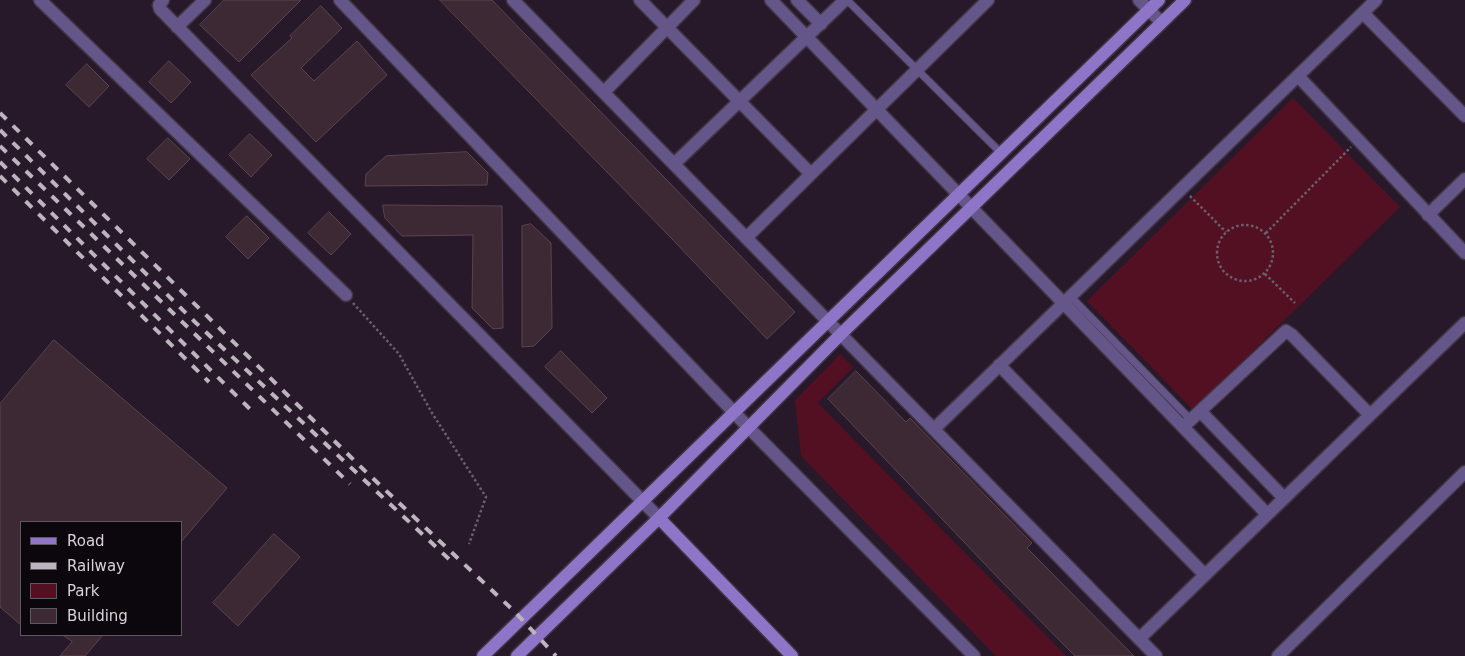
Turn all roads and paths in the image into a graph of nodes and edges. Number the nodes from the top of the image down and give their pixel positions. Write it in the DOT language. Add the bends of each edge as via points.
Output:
graph roads {
  1 [pos="40,0"];
  2 [pos="162,0"];
  3 [pos="204,0"];
  4 [pos="340,0"];
  5 [pos="513,0"];
  6 [pos="640,0"];
  7 [pos="694,0"];
  8 [pos="770,0"];
  9 [pos="797,0"];
  10 [pos="846,0"];
  11 [pos="988,0"];
  12 [pos="1139,0"];
  13 [pos="1158,0"];
  14 [pos="1184,0"];
  15 [pos="1369,5"];
  16 [pos="1149,10"];
  17 [pos="1161,22"];
  18 [pos="821,24"];
  19 [pos="177,26"];
  20 [pos="667,27"];
  21 [pos="807,37"];
  22 [pos="916,69"];
  23 [pos="1298,76"];
  24 [pos="604,92"];
  25 [pos="740,101"];
  26 [pos="875,108"];
  27 [pos="1465,116"];
  28 [pos="1358,140"];
  29 [pos="997,149"];
  30 [pos="674,164"];
  31 [pos="810,173"];
  32 [pos="1465,179"];
  33 [pos="1182,188"];
  34 [pos="959,195"];
  35 [pos="971,207"];
  36 [pos="1428,215"];
  37 [pos="1226,232"];
  38 [pos="1266,233"];
  39 [pos="746,238"];
  40 [pos="1465,253"];
  41 [pos="1265,274"];
  42 [pos="346,295"];
  43 [pos="1067,300"];
  44 [pos="1295,303"];
  45 [pos="828,321"];
  46 [pos="1465,323"];
  47 [pos="840,334"];
  48 [pos="999,366"];
  49 [pos="735,412"];
  50 [pos="1370,415"];
  51 [pos="1192,420"];
  52 [pos="748,427"];
  53 [pos="934,429"];
  54 [pos="1465,472"];
  55 [pos="1284,498"];
  56 [pos="643,502"];
  57 [pos="1267,514"];
  58 [pos="659,518"];
  59 [pos="469,544"];
  60 [pos="1205,575"];
  61 [pos="1139,639"];
  62 [pos="483,656"];
  63 [pos="517,656"];
  64 [pos="792,656"];
  65 [pos="974,656"];
  66 [pos="1156,656"];
  67 [pos="1278,656"];
  1 -- 42 [label="street"];
  2 -- 19 [label="street" via="160,9"];
  3 -- 19 [label="street"];
  4 -- 49 [label="street"];
  5 -- 24 [label="street"];
  6 -- 20 [label="street"];
  7 -- 20 [label="street"];
  8 -- 21 [label="street"];
  9 -- 18 [label="street"];
  10 -- 18 [label="street"];
  10 -- 22 [label="lane"];
  11 -- 22 [label="street"];
  12 -- 16 [label="street"];
  13 -- 16 [label="street"];
  14 -- 17 [label="street"];
  15 -- 23 [label="street"];
  15 -- 27 [label="street"];
  16 -- 17 [label="street"];
  16 -- 34 [label="street"];
  17 -- 35 [label="street"];
  18 -- 21 [label="street"];
  19 -- 56 [label="street"];
  20 -- 24 [label="street"];
  20 -- 25 [label="street"];
  21 -- 25 [label="street"];
  21 -- 26 [label="street"];
  22 -- 26 [label="street"];
  22 -- 29 [label="lane"];
  23 -- 28 [label="street"];
  23 -- 33 [label="street"];
  24 -- 30 [label="street"];
  25 -- 30 [label="street"];
  25 -- 31 [label="street"];
  26 -- 31 [label="street"];
  26 -- 34 [label="street"];
  28 -- 36 [label="street"];
  28 -- 38 [label="path"];
  30 -- 39 [label="street"];
  31 -- 39 [label="street"];
  32 -- 36 [label="street"];
  33 -- 37 [label="path"];
  33 -- 43 [label="street"];
  34 -- 35 [label="street"];
  34 -- 45 [label="street"];
  35 -- 43 [label="street"];
  35 -- 47 [label="street"];
  36 -- 40 [label="street"];
  37 -- 38 [label="path" via="1246,224"];
  37 -- 41 [label="path" via="1217,252 1224,273 1245,282"];
  38 -- 41 [label="path" via="1274,254"];
  39 -- 45 [label="street"];
  41 -- 44 [label="path"];
  42 -- 59 [label="path" via="399,354 486,497"];
  43 -- 48 [label="street"];
  43 -- 51 [label="street"];
  45 -- 47 [label="street"];
  45 -- 49 [label="street"];
  46 -- 50 [label="street"];
  47 -- 52 [label="street"];
  47 -- 53 [label="street"];
  48 -- 53 [label="street"];
  48 -- 60 [label="street"];
  49 -- 52 [label="street"];
  49 -- 56 [label="street"];
  50 -- 51 [label="street" via="1286,331"];
  50 -- 55 [label="street"];
  51 -- 55 [label="street"];
  51 -- 57 [label="street"];
  52 -- 58 [label="street"];
  52 -- 65 [label="street"];
  53 -- 61 [label="street"];
  54 -- 67 [label="street"];
  55 -- 57 [label="street"];
  56 -- 58 [label="street"];
  56 -- 62 [label="street"];
  57 -- 60 [label="street"];
  58 -- 63 [label="street"];
  58 -- 64 [label="street"];
  60 -- 61 [label="street"];
  61 -- 66 [label="street"];
}
